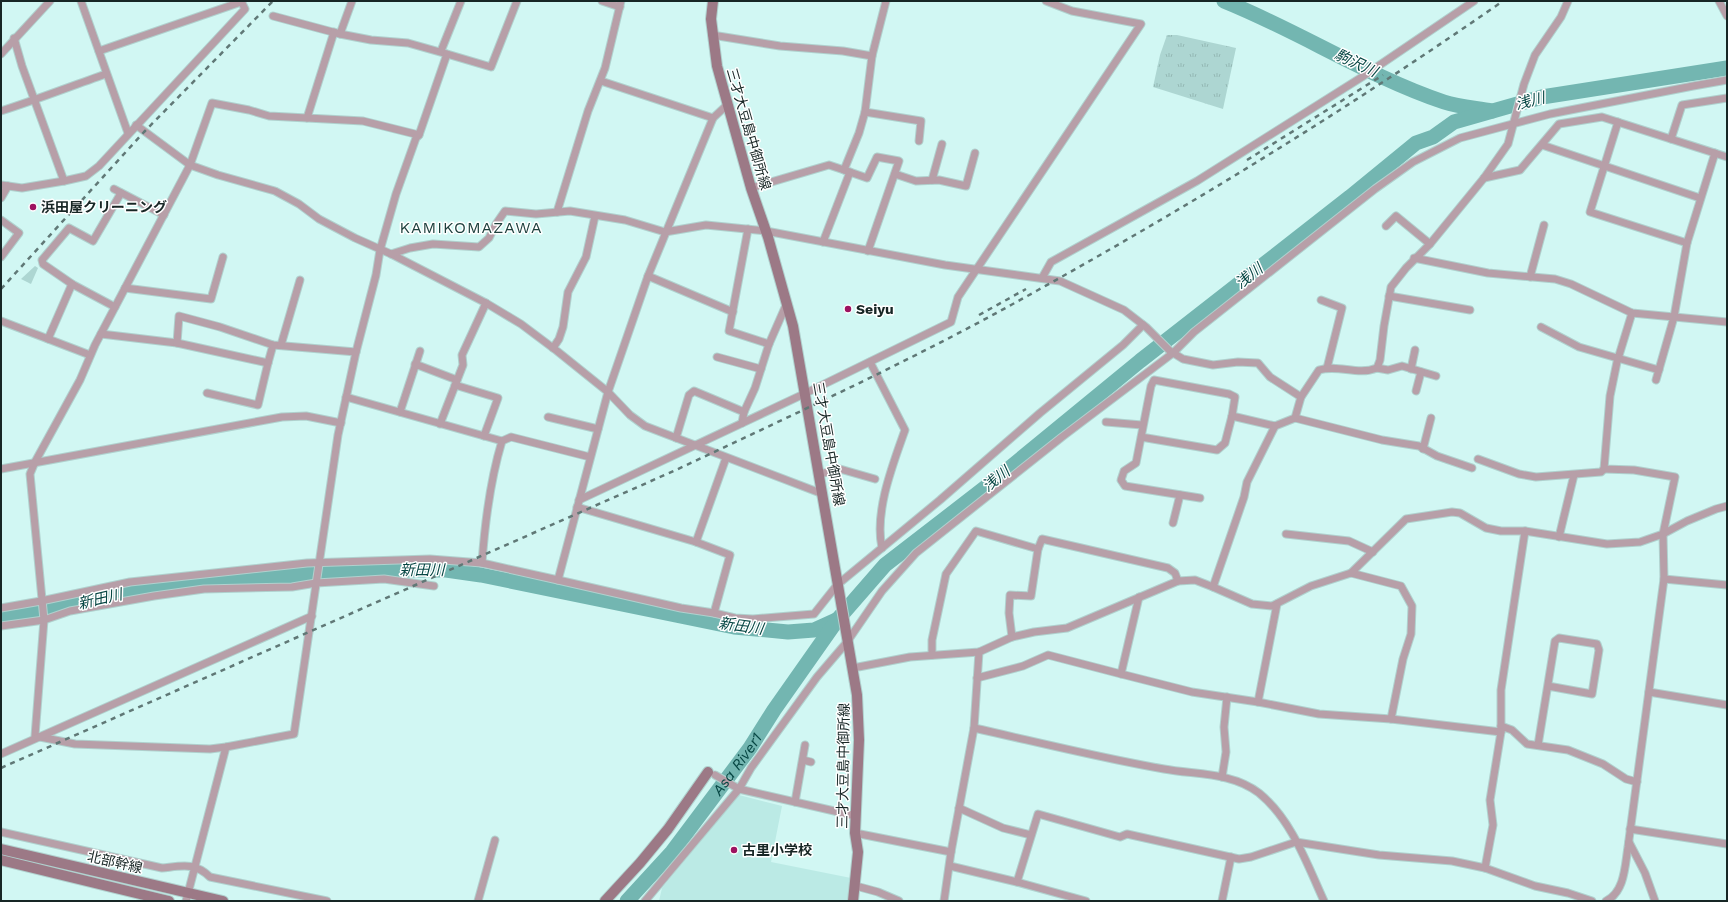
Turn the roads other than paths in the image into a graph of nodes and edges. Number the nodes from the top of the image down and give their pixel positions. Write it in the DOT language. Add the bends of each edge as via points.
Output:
graph roads {
  1 [pos="50,1"];
  2 [pos="81,1"];
  3 [pos="352,1"];
  4 [pos="462,1"];
  5 [pos="517,1"];
  6 [pos="602,1"];
  7 [pos="713,1"];
  8 [pos="886,1"];
  9 [pos="1046,1"];
  10 [pos="1474,1"];
  11 [pos="1568,1"];
  12 [pos="1719,1"];
  13 [pos="241,2"];
  14 [pos="621,4"];
  15 [pos="273,16"];
  16 [pos="1727,16"];
  17 [pos="337,33"];
  18 [pos="712,36"];
  19 [pos="14,38"];
  20 [pos="99,51"];
  21 [pos="444,53"];
  22 [pos="1,54"];
  23 [pos="872,56"];
  24 [pos="106,74"];
  25 [pos="1727,80"];
  26 [pos="600,81"];
  27 [pos="1727,98"];
  28 [pos="35,100"];
  29 [pos="727,105"];
  30 [pos="1,111"];
  31 [pos="865,112"];
  32 [pos="307,118"];
  33 [pos="713,118"];
  34 [pos="1618,122"];
  35 [pos="136,125"];
  36 [pos="1514,125"];
  37 [pos="128,133"];
  38 [pos="419,135"];
  39 [pos="1671,139"];
  40 [pos="919,142"];
  41 [pos="942,144"];
  42 [pos="1542,145"];
  43 [pos="975,152"];
  44 [pos="1715,153"];
  45 [pos="1727,157"];
  46 [pos="190,165"];
  47 [pos="1604,166"];
  48 [pos="847,171"];
  49 [pos="895,174"];
  50 [pos="1484,178"];
  51 [pos="64,180"];
  52 [pos="932,180"];
  53 [pos="4,185"];
  54 [pos="751,188"];
  55 [pos="114,189"];
  56 [pos="122,194"];
  57 [pos="1,198"];
  58 [pos="1700,198"];
  59 [pos="557,212"];
  60 [pos="164,215"];
  61 [pos="595,216"];
  62 [pos="1,220"];
  63 [pos="1544,225"];
  64 [pos="1386,226"];
  65 [pos="748,229"];
  66 [pos="766,231"];
  67 [pos="665,232"];
  68 [pos="823,242"];
  69 [pos="1687,243"];
  70 [pos="1430,244"];
  71 [pos="380,250"];
  72 [pos="868,251"];
  73 [pos="391,254"];
  74 [pos="223,256"];
  75 [pos="1,257"];
  76 [pos="1414,258"];
  77 [pos="977,268"];
  78 [pos="648,276"];
  79 [pos="1530,276"];
  80 [pos="1042,278"];
  81 [pos="300,280"];
  82 [pos="72,284"];
  83 [pos="125,288"];
  84 [pos="1389,296"];
  85 [pos="1321,300"];
  86 [pos="787,302"];
  87 [pos="486,303"];
  88 [pos="115,308"];
  89 [pos="1470,310"];
  90 [pos="733,312"];
  91 [pos="1632,313"];
  92 [pos="1674,317"];
  93 [pos="1,321"];
  94 [pos="1727,322"];
  95 [pos="1144,326"];
  96 [pos="1541,327"];
  97 [pos="101,334"];
  98 [pos="48,339"];
  99 [pos="177,343"];
  100 [pos="273,344"];
  101 [pos="769,344"];
  102 [pos="280,345"];
  103 [pos="553,348"];
  104 [pos="1415,350"];
  105 [pos="420,351"];
  106 [pos="356,352"];
  107 [pos="1171,352"];
  108 [pos="90,355"];
  109 [pos="717,357"];
  110 [pos="1618,359"];
  111 [pos="870,362"];
  112 [pos="268,363"];
  113 [pos="415,364"];
  114 [pos="1327,368"];
  115 [pos="1377,368"];
  116 [pos="761,369"];
  117 [pos="1411,369"];
  118 [pos="1659,370"];
  119 [pos="1420,372"];
  120 [pos="1436,376"];
  121 [pos="1656,380"];
  122 [pos="456,382"];
  123 [pos="1416,390"];
  124 [pos="608,392"];
  125 [pos="207,393"];
  126 [pos="806,394"];
  127 [pos="346,397"];
  128 [pos="1301,397"];
  129 [pos="400,412"];
  130 [pos="744,412"];
  131 [pos="1232,416"];
  132 [pos="548,417"];
  133 [pos="1295,418"];
  134 [pos="1431,418"];
  135 [pos="1106,422"];
  136 [pos="341,423"];
  137 [pos="742,423"];
  138 [pos="440,424"];
  139 [pos="1142,425"];
  140 [pos="1275,426"];
  141 [pos="598,429"];
  142 [pos="484,436"];
  143 [pos="1141,437"];
  144 [pos="676,438"];
  145 [pos="502,441"];
  146 [pos="696,445"];
  147 [pos="1423,449"];
  148 [pos="590,457"];
  149 [pos="726,458"];
  150 [pos="1478,459"];
  151 [pos="35,462"];
  152 [pos="1472,468"];
  153 [pos="1,469"];
  154 [pos="1604,469"];
  155 [pos="820,474"];
  156 [pos="1574,475"];
  157 [pos="875,479"];
  158 [pos="823,494"];
  159 [pos="1180,495"];
  160 [pos="1200,498"];
  161 [pos="578,504"];
  162 [pos="1727,506"];
  163 [pos="1173,523"];
  164 [pos="1525,531"];
  165 [pos="1286,534"];
  166 [pos="1663,534"];
  167 [pos="1559,537"];
  168 [pos="696,542"];
  169 [pos="882,548"];
  170 [pos="1038,549"];
  171 [pos="1373,552"];
  172 [pos="482,563"];
  173 [pos="319,566"];
  174 [pos="1351,573"];
  175 [pos="1664,579"];
  176 [pos="558,580"];
  177 [pos="1178,581"];
  178 [pos="316,582"];
  179 [pos="837,585"];
  180 [pos="1727,585"];
  181 [pos="434,586"];
  182 [pos="1213,587"];
  183 [pos="1139,597"];
  184 [pos="41,603"];
  185 [pos="1277,604"];
  186 [pos="1,608"];
  187 [pos="714,613"];
  188 [pos="312,616"];
  189 [pos="43,618"];
  190 [pos="1,626"];
  191 [pos="1012,637"];
  192 [pos="846,638"];
  193 [pos="979,652"];
  194 [pos="932,655"];
  195 [pos="853,668"];
  196 [pos="1121,674"];
  197 [pos="977,678"];
  198 [pos="1548,686"];
  199 [pos="1649,692"];
  200 [pos="1227,697"];
  201 [pos="1258,702"];
  202 [pos="1727,705"];
  203 [pos="1391,720"];
  204 [pos="974,728"];
  205 [pos="1501,729"];
  206 [pos="42,736"];
  207 [pos="805,745"];
  208 [pos="1538,745"];
  209 [pos="226,748"];
  210 [pos="1,754"];
  211 [pos="803,760"];
  212 [pos="811,762"];
  213 [pos="711,773"];
  214 [pos="1222,777"];
  215 [pos="1637,782"];
  216 [pos="737,787"];
  217 [pos="795,802"];
  218 [pos="959,808"];
  219 [pos="856,816"];
  220 [pos="1630,829"];
  221 [pos="1,832"];
  222 [pos="855,833"];
  223 [pos="1031,835"];
  224 [pos="496,840"];
  225 [pos="1296,842"];
  226 [pos="1629,842"];
  227 [pos="1727,844"];
  228 [pos="1,849"];
  229 [pos="951,852"];
  230 [pos="1231,857"];
  231 [pos="1,860"];
  232 [pos="950,866"];
  233 [pos="194,867"];
  234 [pos="1485,868"];
  235 [pos="1017,882"];
  236 [pos="856,886"];
  237 [pos="188,897"];
  238 [pos="169,901"];
  239 [pos="223,901"];
  240 [pos="327,901"];
  241 [pos="478,901"];
  242 [pos="605,901"];
  243 [pos="645,901"];
  244 [pos="853,901"];
  245 [pos="899,901"];
  246 [pos="944,901"];
  247 [pos="1086,901"];
  248 [pos="1222,901"];
  249 [pos="1324,901"];
  250 [pos="1592,901"];
  251 [pos="1606,901"];
  252 [pos="1654,901"];
  1 -- 19 [label="street"];
  2 -- 20 [label="street"];
  3 -- 17 [label="street"];
  4 -- 21 [label="street"];
  5 -- 21 [label="street" via="491,67"];
  6 -- 14 [label="street"];
  7 -- 18 [label="main road, 三才大豆島中御所線"];
  8 -- 23 [label="street"];
  9 -- 77 [label="street" via="1072,10 1141,24"];
  10 -- 80 [label="street" via="1362,77 1180,191 1051,262"];
  11 -- 36 [label="street" via="1535,56 1524,84"];
  12 -- 16 [label="street"];
  13 -- 20 [label="street"];
  13 -- 35 [label="street" via="245,9"];
  14 -- 26 [label="street"];
  15 -- 17 [label="street"];
  17 -- 21 [label="street" via="371,40 408,43"];
  17 -- 32 [label="street"];
  18 -- 23 [label="street"];
  18 -- 29 [label="main road, 三才大豆島中御所線"];
  19 -- 22 [label="street"];
  19 -- 28 [label="street"];
  20 -- 24 [label="street"];
  21 -- 38 [label="street"];
  23 -- 31 [label="street"];
  24 -- 28 [label="street"];
  24 -- 37 [label="street"];
  25 -- 36 [label="street" via="1550,114"];
  26 -- 33 [label="street"];
  26 -- 59 [label="street" via="588,111"];
  27 -- 39 [label="street" via="1682,105"];
  28 -- 30 [label="street"];
  28 -- 51 [label="street"];
  29 -- 33 [label="street"];
  29 -- 54 [label="main road, 三才大豆島中御所線"];
  31 -- 40 [label="street" via="921,122"];
  31 -- 48 [label="street"];
  32 -- 38 [label="street" via="363,121"];
  32 -- 46 [label="street" via="269,116 212,103"];
  33 -- 67 [label="street"];
  34 -- 39 [label="street"];
  34 -- 42 [label="street" via="1602,117 1559,124"];
  34 -- 47 [label="street"];
  35 -- 37 [label="street"];
  35 -- 46 [label="street"];
  36 -- 50 [label="street" via="1508,144"];
  36 -- 107 [label="street" via="1505,125 1460,138 1413,162"];
  37 -- 51 [label="street" via="99,166 86,176"];
  38 -- 71 [label="street" via="396,194"];
  39 -- 44 [label="street"];
  41 -- 52 [label="street"];
  42 -- 47 [label="street"];
  42 -- 50 [label="street" via="1520,170"];
  43 -- 52 [label="street" via="966,186"];
  44 -- 45 [label="street"];
  44 -- 58 [label="street"];
  46 -- 60 [label="street"];
  46 -- 71 [label="street" via="275,191 319,219"];
  47 -- 58 [label="street"];
  47 -- 69 [label="street" via="1590,212"];
  48 -- 49 [label="street" via="867,178 877,157 900,161"];
  48 -- 54 [label="street" via="829,165"];
  48 -- 68 [label="street"];
  49 -- 52 [label="street" via="916,181"];
  49 -- 72 [label="street"];
  50 -- 70 [label="street"];
  51 -- 53 [label="street" via="22,188"];
  53 -- 57 [label="street"];
  54 -- 66 [label="main road, 三才大豆島中御所線"];
  55 -- 56 [label="street"];
  56 -- 60 [label="street"];
  56 -- 82 [label="street" via="93,241 69,228 42,260 43,264"];
  58 -- 69 [label="street"];
  59 -- 61 [label="street" via="570,211"];
  59 -- 73 [label="street" via="536,214 506,211 489,238 479,246 433,244"];
  60 -- 83 [label="street"];
  61 -- 67 [label="street" via="625,220"];
  61 -- 103 [label="street" via="586,257 568,292 563,327"];
  62 -- 75 [label="street" via="19,233"];
  63 -- 79 [label="street"];
  64 -- 70 [label="street" via="1396,216"];
  65 -- 66 [label="street"];
  65 -- 67 [label="street" via="706,225"];
  65 -- 90 [label="street"];
  66 -- 68 [label="street"];
  66 -- 86 [label="main road, 三才大豆島中御所線"];
  67 -- 78 [label="street"];
  68 -- 72 [label="street"];
  69 -- 92 [label="street"];
  70 -- 76 [label="street"];
  71 -- 73 [label="street"];
  71 -- 106 [label="street"];
  72 -- 77 [label="street"];
  73 -- 87 [label="street"];
  74 -- 83 [label="street" via="211,299"];
  76 -- 79 [label="street" via="1488,273"];
  76 -- 84 [label="street" via="1391,287"];
  77 -- 80 [label="street"];
  77 -- 111 [label="street" via="958,297 951,322"];
  78 -- 90 [label="street"];
  78 -- 124 [label="street"];
  79 -- 91 [label="street" via="1556,279 1571,284"];
  80 -- 95 [label="street" via="1060,281 1124,310"];
  81 -- 102 [label="street"];
  82 -- 88 [label="street"];
  82 -- 98 [label="street"];
  83 -- 88 [label="street"];
  84 -- 89 [label="street"];
  84 -- 115 [label="street"];
  85 -- 114 [label="street" via="1342,308"];
  86 -- 101 [label="street"];
  86 -- 126 [label="main road, 三才大豆島中御所線"];
  87 -- 103 [label="street" via="521,324"];
  87 -- 122 [label="street" via="462,355 463,365"];
  88 -- 97 [label="street"];
  90 -- 101 [label="street" via="729,331"];
  91 -- 92 [label="street"];
  91 -- 110 [label="street"];
  92 -- 94 [label="street"];
  92 -- 118 [label="street"];
  93 -- 98 [label="street"];
  95 -- 107 [label="street"];
  95 -- 169 [label="street"];
  96 -- 110 [label="street" via="1579,347"];
  97 -- 99 [label="street"];
  97 -- 108 [label="street"];
  98 -- 108 [label="street"];
  99 -- 100 [label="street" via="179,316"];
  99 -- 112 [label="street"];
  100 -- 102 [label="street"];
  100 -- 112 [label="street"];
  101 -- 116 [label="street"];
  102 -- 106 [label="street"];
  103 -- 124 [label="street"];
  104 -- 117 [label="street"];
  105 -- 113 [label="street"];
  106 -- 127 [label="street"];
  107 -- 128 [label="street" via="1183,359 1213,365 1258,363 1270,377"];
  107 -- 192 [label="street" via="916,553 882,591"];
  108 -- 151 [label="street" via="80,380"];
  109 -- 116 [label="street"];
  110 -- 118 [label="street"];
  110 -- 154 [label="street" via="1610,396"];
  111 -- 126 [label="street"];
  111 -- 169 [label="street" via="905,430 892,467 881,516"];
  112 -- 125 [label="street" via="258,405"];
  113 -- 122 [label="street"];
  113 -- 129 [label="street"];
  114 -- 115 [label="street" via="1367,371"];
  114 -- 128 [label="street" via="1319,370"];
  115 -- 117 [label="street" via="1388,370 1402,366"];
  116 -- 130 [label="street"];
  117 -- 119 [label="street"];
  118 -- 121 [label="street"];
  119 -- 120 [label="street"];
  119 -- 123 [label="street"];
  122 -- 138 [label="street"];
  122 -- 142 [label="street" via="498,398"];
  124 -- 141 [label="street"];
  124 -- 144 [label="street" via="630,415 645,426"];
  126 -- 137 [label="street"];
  126 -- 155 [label="main road, 三才大豆島中御所線"];
  127 -- 129 [label="street"];
  127 -- 136 [label="street"];
  128 -- 133 [label="street"];
  129 -- 138 [label="street"];
  130 -- 137 [label="street"];
  130 -- 144 [label="street" via="694,391 689,395"];
  131 -- 139 [label="street" via="1235,397 1229,394 1154,380"];
  131 -- 140 [label="street"];
  131 -- 143 [label="street" via="1225,443 1217,450"];
  132 -- 141 [label="street"];
  133 -- 140 [label="street"];
  133 -- 147 [label="street"];
  134 -- 147 [label="street"];
  135 -- 139 [label="street"];
  136 -- 151 [label="street" via="306,416 282,417"];
  136 -- 173 [label="street"];
  137 -- 146 [label="street"];
  138 -- 142 [label="street"];
  139 -- 143 [label="street"];
  140 -- 182 [label="street" via="1247,482"];
  141 -- 148 [label="street"];
  142 -- 145 [label="street"];
  143 -- 159 [label="street" via="1136,463 1124,471 1121,480 1125,486"];
  144 -- 146 [label="street"];
  145 -- 148 [label="street" via="511,437"];
  145 -- 172 [label="street" via="493,469"];
  146 -- 149 [label="street"];
  146 -- 161 [label="street"];
  147 -- 152 [label="street"];
  148 -- 161 [label="street"];
  149 -- 158 [label="street"];
  149 -- 168 [label="street"];
  150 -- 156 [label="street" via="1519,474 1536,477"];
  151 -- 153 [label="street"];
  151 -- 184 [label="street" via="30,474"];
  154 -- 156 [label="street" via="1600,472"];
  154 -- 166 [label="street" via="1634,470 1675,477"];
  155 -- 157 [label="street" via="840,469"];
  155 -- 158 [label="main road, 三才大豆島中御所線"];
  156 -- 167 [label="street"];
  158 -- 179 [label="main road, 三才大豆島中御所線"];
  159 -- 160 [label="street"];
  159 -- 163 [label="street"];
  161 -- 168 [label="street"];
  161 -- 176 [label="street"];
  162 -- 166 [label="street" via="1687,521"];
  164 -- 167 [label="street"];
  164 -- 171 [label="street" via="1486,528 1460,513 1452,512 1406,519"];
  164 -- 205 [label="street" via="1501,690"];
  165 -- 171 [label="street" via="1349,541"];
  166 -- 167 [label="street" via="1640,542 1607,544"];
  166 -- 175 [label="street"];
  168 -- 187 [label="street" via="730,555"];
  169 -- 179 [label="street"];
  170 -- 177 [label="street" via="1042,539 1153,564 1168,568"];
  170 -- 191 [label="street" via="1031,596 1010,595"];
  170 -- 194 [label="street" via="976,531 946,574 932,640"];
  171 -- 174 [label="street"];
  172 -- 173 [label="street" via="430,559"];
  172 -- 176 [label="street"];
  173 -- 178 [label="street"];
  173 -- 184 [label="street" via="130,582"];
  174 -- 185 [label="street" via="1311,586"];
  174 -- 203 [label="street" via="1401,586 1412,606 1411,634 1403,659"];
  175 -- 180 [label="street"];
  175 -- 199 [label="street"];
  176 -- 187 [label="street"];
  177 -- 182 [label="street" via="1195,580"];
  177 -- 183 [label="street"];
  178 -- 181 [label="street" via="384,579"];
  178 -- 188 [label="street"];
  178 -- 189 [label="street" via="292,587 204,589 70,611"];
  179 -- 187 [label="street" via="814,614 752,619"];
  179 -- 192 [label="main road, 三才大豆島中御所線"];
  182 -- 185 [label="street" via="1252,604"];
  183 -- 191 [label="street" via="1067,628"];
  183 -- 196 [label="street"];
  184 -- 186 [label="street"];
  184 -- 189 [label="street"];
  185 -- 201 [label="street"];
  188 -- 206 [label="street"];
  188 -- 209 [label="street" via="294,734"];
  189 -- 190 [label="street"];
  189 -- 206 [label="street" via="35,736"];
  191 -- 193 [label="street"];
  192 -- 195 [label="main road, 三才大豆島中御所線"];
  192 -- 216 [label="street"];
  193 -- 194 [label="street"];
  193 -- 197 [label="street"];
  194 -- 195 [label="street"];
  195 -- 219 [label="main road, 三才大豆島中御所線" via="859,740"];
  196 -- 197 [label="street" via="1048,655 1023,666"];
  196 -- 200 [label="street" via="1192,692"];
  197 -- 204 [label="street"];
  198 -- 198 [label="street" via="1592,694 1599,650 1597,644 1560,638 1555,641"];
  198 -- 208 [label="street"];
  199 -- 202 [label="street"];
  199 -- 215 [label="street"];
  200 -- 201 [label="street"];
  200 -- 214 [label="street" via="1224,728 1226,752"];
  201 -- 203 [label="street" via="1319,714"];
  203 -- 205 [label="street"];
  204 -- 214 [label="street" via="1165,770"];
  204 -- 218 [label="street"];
  205 -- 208 [label="street" via="1512,730 1527,744"];
  205 -- 234 [label="street" via="1490,800 1493,825"];
  206 -- 209 [label="street" via="75,744"];
  206 -- 210 [label="street"];
  207 -- 211 [label="street"];
  208 -- 215 [label="street" via="1585,756 1626,779"];
  209 -- 233 [label="street"];
  211 -- 212 [label="street"];
  211 -- 217 [label="street"];
  213 -- 216 [label="street"];
  213 -- 242 [label="main road" via="668,830"];
  214 -- 225 [label="street" via="1258,793 1273,806"];
  215 -- 220 [label="street"];
  216 -- 217 [label="street"];
  216 -- 243 [label="street"];
  217 -- 219 [label="street"];
  218 -- 223 [label="street" via="1003,828"];
  218 -- 229 [label="street"];
  219 -- 222 [label="main road, 三才大豆島中御所線"];
  220 -- 226 [label="street"];
  220 -- 227 [label="street"];
  221 -- 233 [label="street" via="162,868 184,865"];
  222 -- 229 [label="street"];
  222 -- 236 [label="main road, 三才大豆島中御所線" via="858,852"];
  223 -- 230 [label="street" via="1038,814 1120,837 1127,834"];
  223 -- 235 [label="street"];
  224 -- 241 [label="street"];
  225 -- 230 [label="street" via="1251,857"];
  225 -- 234 [label="street"];
  225 -- 249 [label="street"];
  226 -- 251 [label="street" via="1621,887 1614,898"];
  226 -- 252 [label="street" via="1645,874"];
  228 -- 237 [label="main road, 北部幹線"];
  229 -- 232 [label="street"];
  230 -- 248 [label="street"];
  231 -- 238 [label="main road, 北部幹線"];
  232 -- 235 [label="street"];
  232 -- 246 [label="street"];
  233 -- 237 [label="street"];
  233 -- 240 [label="street" via="204,870 210,877"];
  234 -- 250 [label="street" via="1535,886"];
  235 -- 247 [label="street"];
  236 -- 244 [label="main road, 三才大豆島中御所線"];
  236 -- 245 [label="street"];
  237 -- 239 [label="main road, 北部幹線"];
}
